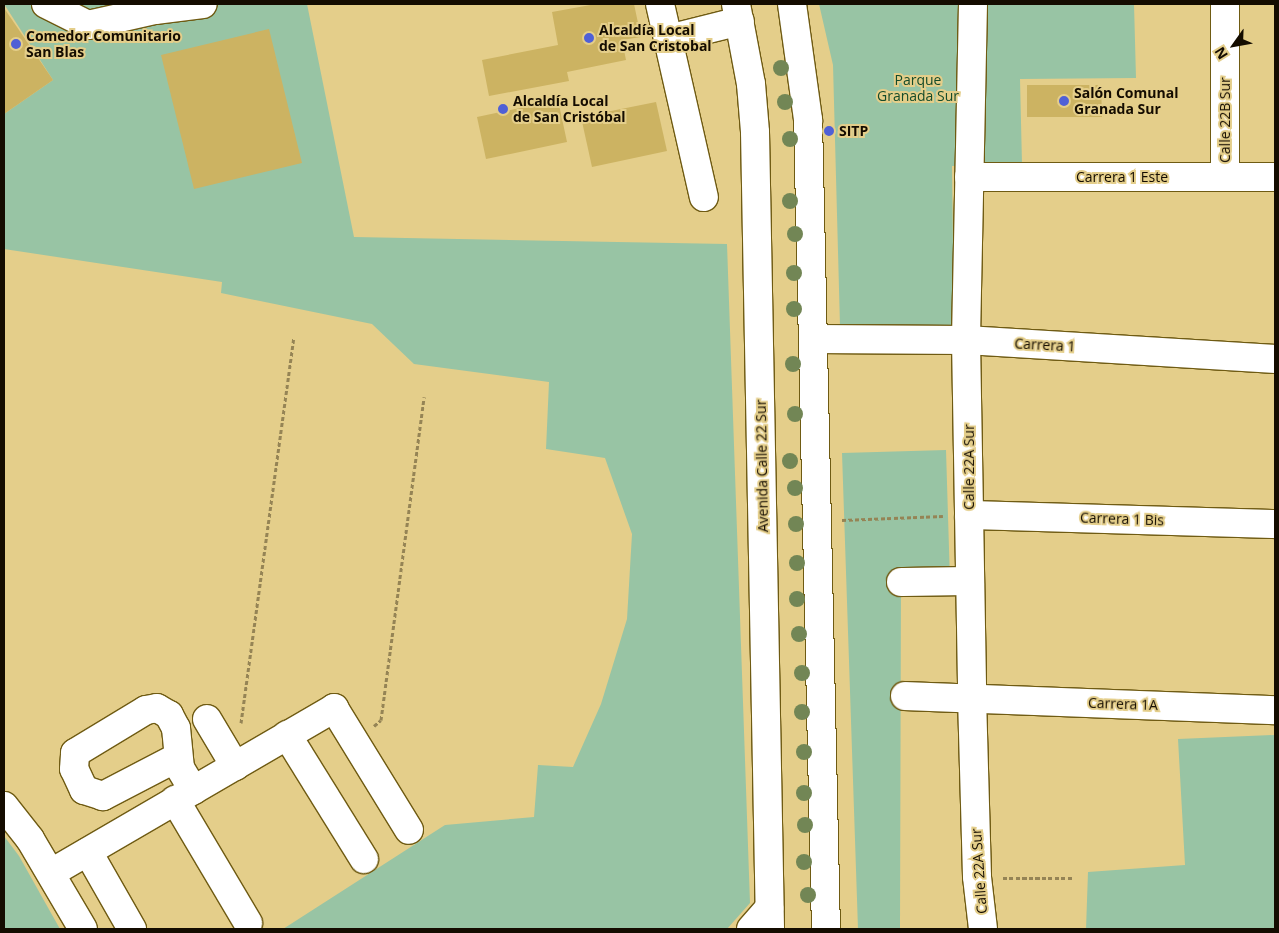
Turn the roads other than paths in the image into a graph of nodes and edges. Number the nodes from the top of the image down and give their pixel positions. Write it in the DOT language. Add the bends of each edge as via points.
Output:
graph roads {
  1 [pos="46,4"];
  2 [pos="203,4"];
  3 [pos="660,4"];
  4 [pos="792,4"];
  5 [pos="973,4"];
  6 [pos="1225,4"];
  7 [pos="738,13"];
  8 [pos="668,40"];
  9 [pos="968,177"];
  10 [pos="1225,177"];
  11 [pos="1275,177"];
  12 [pos="704,197"];
  13 [pos="814,339"];
  14 [pos="966,340"];
  15 [pos="1275,359"];
  16 [pos="969,515"];
  17 [pos="1275,524"];
  18 [pos="970,581"];
  19 [pos="901,582"];
  20 [pos="905,696"];
  21 [pos="972,697"];
  22 [pos="1275,710"];
  23 [pos="207,719"];
  24 [pos="287,735"];
  25 [pos="178,758"];
  26 [pos="235,766"];
  27 [pos="184,795"];
  28 [pos="4,806"];
  29 [pos="409,830"];
  30 [pos="88,852"];
  31 [pos="364,859"];
  32 [pos="51,873"];
  33 [pos="770,919"];
  34 [pos="248,923"];
  35 [pos="83,929"];
  36 [pos="132,929"];
  37 [pos="751,929"];
  38 [pos="826,929"];
  39 [pos="983,929"];
  1 -- 2 [label="street" via="88,25"];
  3 -- 8 [label="street"];
  4 -- 13 [label="street" via="808,120"];
  5 -- 9 [label="street, Calle 22A Sur"];
  6 -- 10 [label="street, Calle 22B Sur"];
  7 -- 8 [label="street"];
  7 -- 33 [label="street, Avenida Calle 22 Sur" via="751,84 755,132"];
  8 -- 12 [label="street"];
  9 -- 10 [label="street, Carrera 1 Este"];
  9 -- 14 [label="street, Calle 22A Sur"];
  10 -- 11 [label="street, Carrera 1 Este"];
  13 -- 14 [label="street, Carrera 1"];
  13 -- 38 [label="street"];
  14 -- 15 [label="street, Carrera 1"];
  14 -- 16 [label="street, Calle 22A Sur"];
  16 -- 17 [label="street, Carrera 1 Bis"];
  16 -- 18 [label="street, Calle 22A Sur"];
  18 -- 19 [label="street"];
  18 -- 21 [label="street, Calle 22A Sur"];
  20 -- 21 [label="street, Carrera 1A"];
  21 -- 22 [label="street, Carrera 1A"];
  21 -- 39 [label="street, Calle 22A Sur" via="977,877"];
  23 -- 26 [label="street"];
  24 -- 26 [label="street"];
  24 -- 29 [label="street" via="334,708"];
  24 -- 31 [label="street"];
  25 -- 27 [label="street"];
  26 -- 27 [label="street"];
  27 -- 30 [label="street"];
  27 -- 34 [label="street"];
  28 -- 32 [label="street" via="16,818"];
  30 -- 32 [label="street"];
  30 -- 36 [label="street"];
  32 -- 35 [label="street"];
  33 -- 37 [label="street"];
}
